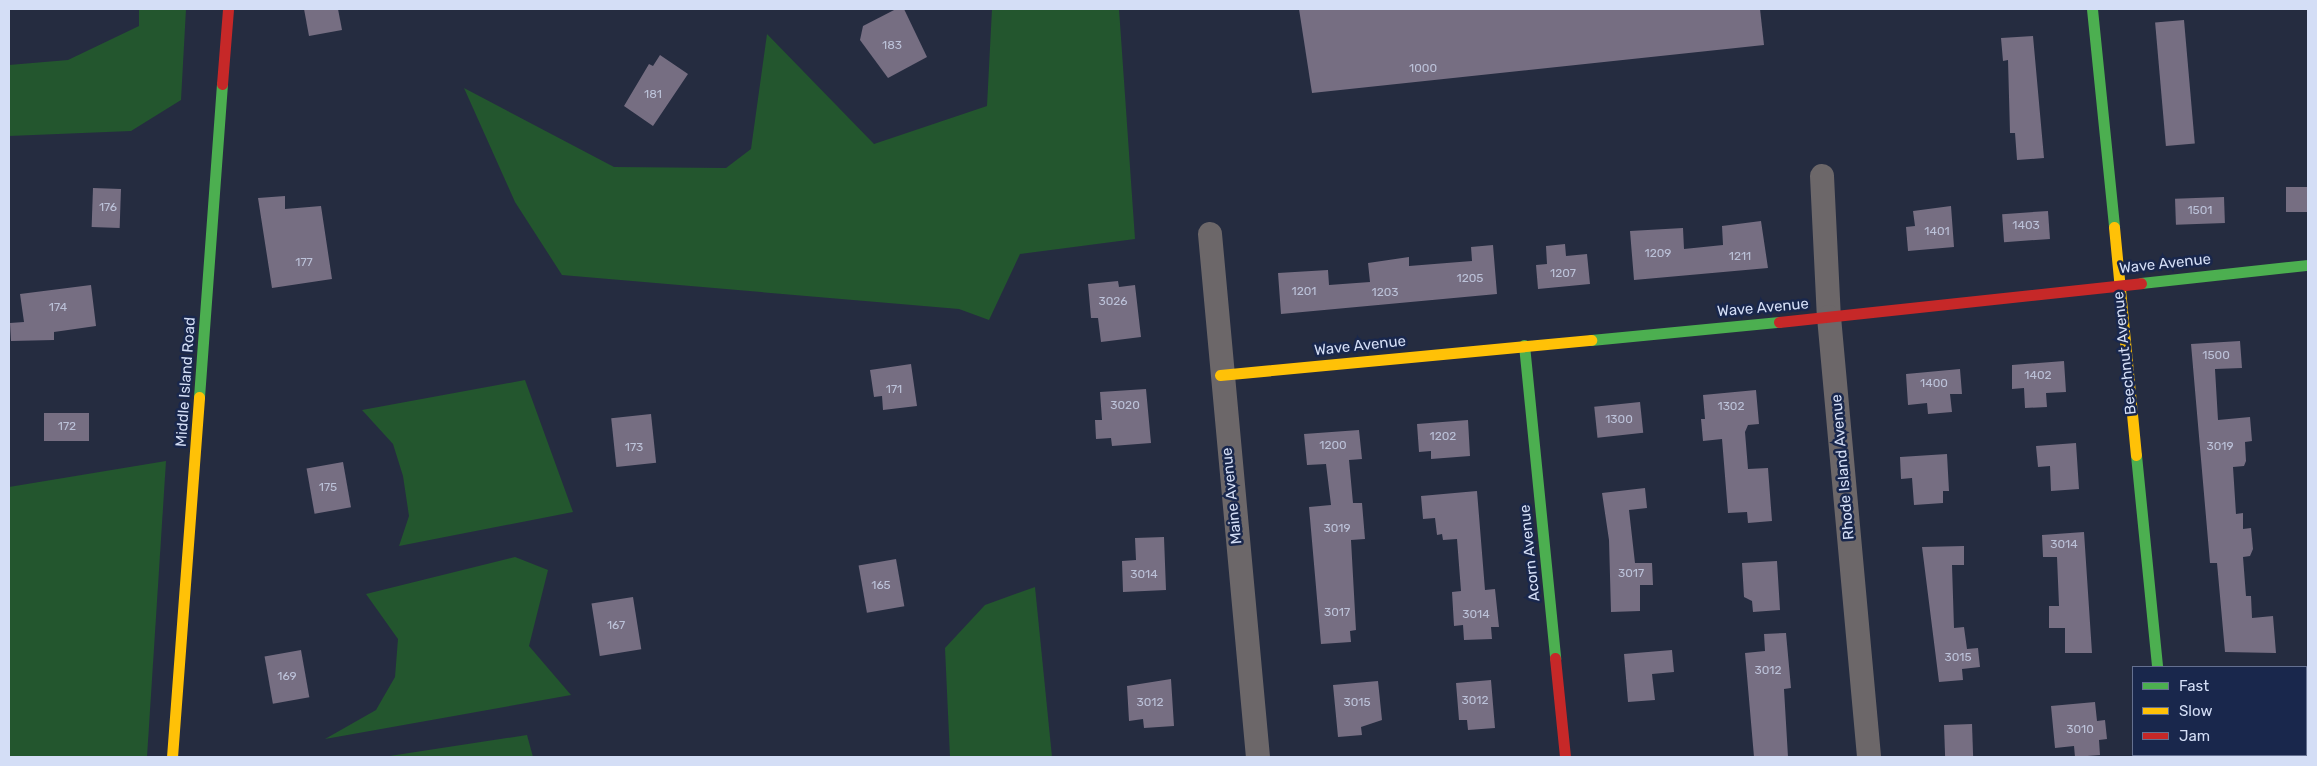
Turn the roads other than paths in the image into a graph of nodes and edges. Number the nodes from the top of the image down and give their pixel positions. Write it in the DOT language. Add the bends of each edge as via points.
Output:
graph roads {
  1 [pos="228,9"];
  2 [pos="2092,9"];
  3 [pos="1822,176"];
  4 [pos="1210,234"];
  5 [pos="2308,265"];
  6 [pos="2117,284"];
  7 [pos="1829,317"];
  8 [pos="1524,345"];
  9 [pos="1220,375"];
  10 [pos="2157,666"];
  11 [pos="172,757"];
  12 [pos="1258,757"];
  13 [pos="1565,757"];
  14 [pos="1869,757"];
  1 -- 11 [label="street, Middle Island Road"];
  2 -- 6 [label="street, Beechnut Avenue"];
  3 -- 7 [label="street, Rhode Island Avenue"];
  4 -- 9 [label="street, Maine Avenue"];
  5 -- 6 [label="street, Wave Avenue"];
  6 -- 7 [label="street, Wave Avenue"];
  6 -- 10 [label="street, Beechnut Avenue"];
  7 -- 8 [label="street, Wave Avenue"];
  7 -- 14 [label="street, Rhode Island Avenue"];
  8 -- 9 [label="street, Wave Avenue"];
  8 -- 13 [label="street, Acorn Avenue"];
  9 -- 12 [label="street, Maine Avenue"];
}
